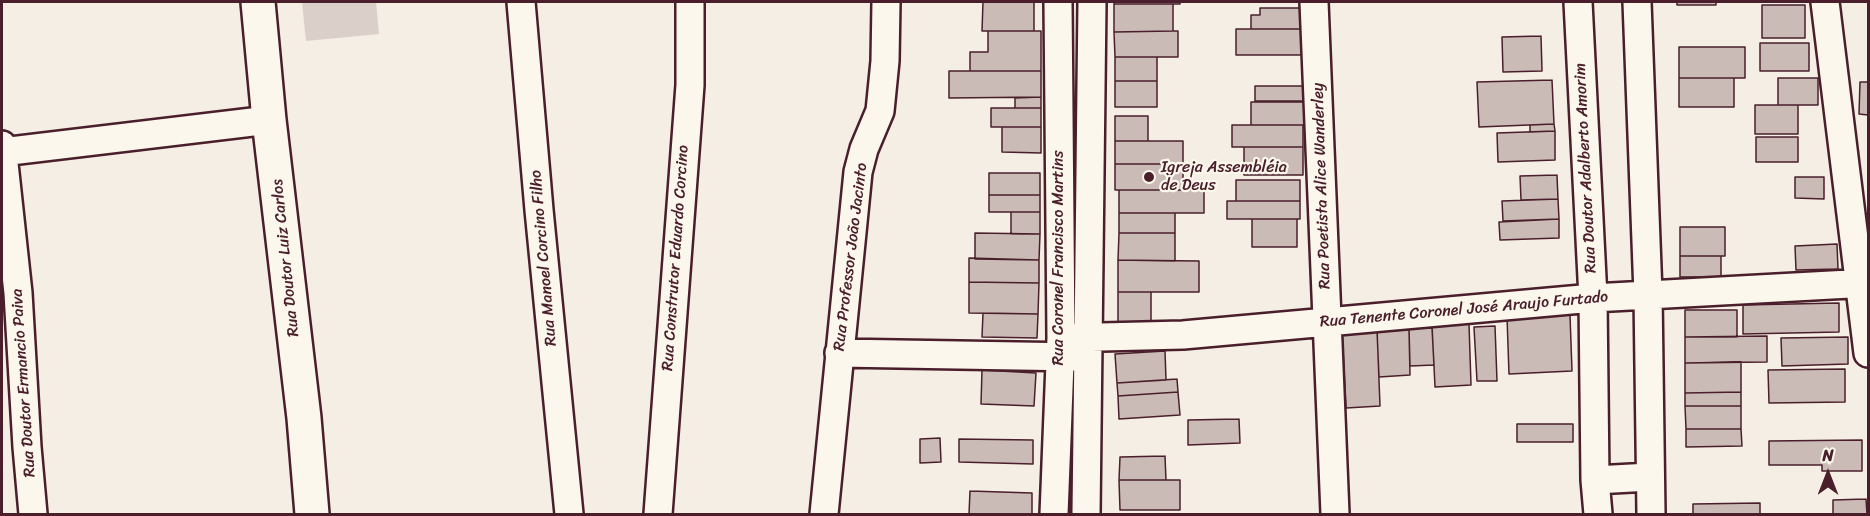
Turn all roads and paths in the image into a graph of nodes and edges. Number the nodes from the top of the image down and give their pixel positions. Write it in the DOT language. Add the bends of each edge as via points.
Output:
graph roads {
  1 [pos="258,2"];
  2 [pos="521,2"];
  3 [pos="690,2"];
  4 [pos="886,2"];
  5 [pos="1058,2"];
  6 [pos="1092,2"];
  7 [pos="1314,2"];
  8 [pos="1578,2"];
  9 [pos="1637,2"];
  10 [pos="1825,2"];
  11 [pos="269,120"];
  12 [pos="2,145"];
  13 [pos="2,152"];
  14 [pos="1865,284"];
  15 [pos="1648,294"];
  16 [pos="1593,298"];
  17 [pos="1328,321"];
  18 [pos="1060,347"];
  19 [pos="1088,347"];
  20 [pos="839,353"];
  21 [pos="1869,353"];
  22 [pos="1650,477"];
  23 [pos="1595,480"];
  24 [pos="33,514"];
  25 [pos="312,514"];
  26 [pos="569,514"];
  27 [pos="658,514"];
  28 [pos="824,514"];
  29 [pos="1054,514"];
  30 [pos="1086,514"];
  31 [pos="1335,514"];
  32 [pos="1598,514"];
  33 [pos="1651,514"];
  1 -- 11 [label="main road, Rua Doutor Luiz Carlos"];
  2 -- 26 [label="street, Rua Manoel Corcino Filho"];
  3 -- 27 [label="street, Rua Construtor Eduardo Corcino" via="690,86"];
  4 -- 20 [label="street, Rua Professor João Jacinto" via="880,111 858,172"];
  5 -- 18 [label="street, Rua Coronel Francisco Martins"];
  6 -- 19 [label="street, Rua Coronel Francisco Martins"];
  7 -- 17 [label="street, Rua Poetista Alice Wanderley"];
  8 -- 16 [label="street, Rua Doutor Adalberto Amorim"];
  9 -- 15 [label="street"];
  10 -- 14 [label="street"];
  11 -- 13 [label="street"];
  11 -- 25 [label="main road, Rua Doutor Luiz Carlos"];
  12 -- 13 [label="street, Rua Doutor Ermancio Paiva"];
  13 -- 24 [label="street, Rua Doutor Ermancio Paiva" via="18,293"];
  14 -- 15 [label="street, Rua Tenente Coronel José Araujo Furtado"];
  14 -- 21 [label="street"];
  15 -- 16 [label="street, Rua Tenente Coronel José Araujo Furtado"];
  15 -- 22 [label="street"];
  16 -- 17 [label="street, Rua Tenente Coronel José Araujo Furtado"];
  16 -- 23 [label="street, Rua Doutor Adalberto Amorim"];
  17 -- 19 [label="street, Rua Tenente Coronel José Araujo Furtado"];
  17 -- 31 [label="street, Rua Poetista Alice Wanderley"];
  18 -- 19 [label="street, Rua Tenente Coronel José Araujo Furtado"];
  18 -- 20 [label="street, Rua Tenente Coronel José Araujo Furtado"];
  18 -- 29 [label="street, Rua Coronel Francisco Martins"];
  19 -- 30 [label="street, Rua Coronel Francisco Martins"];
  20 -- 28 [label="street, Rua Professor João Jacinto"];
  22 -- 23 [label="street"];
  22 -- 33 [label="street"];
  23 -- 32 [label="street, Rua Doutor Adalberto Amorim"];
}
